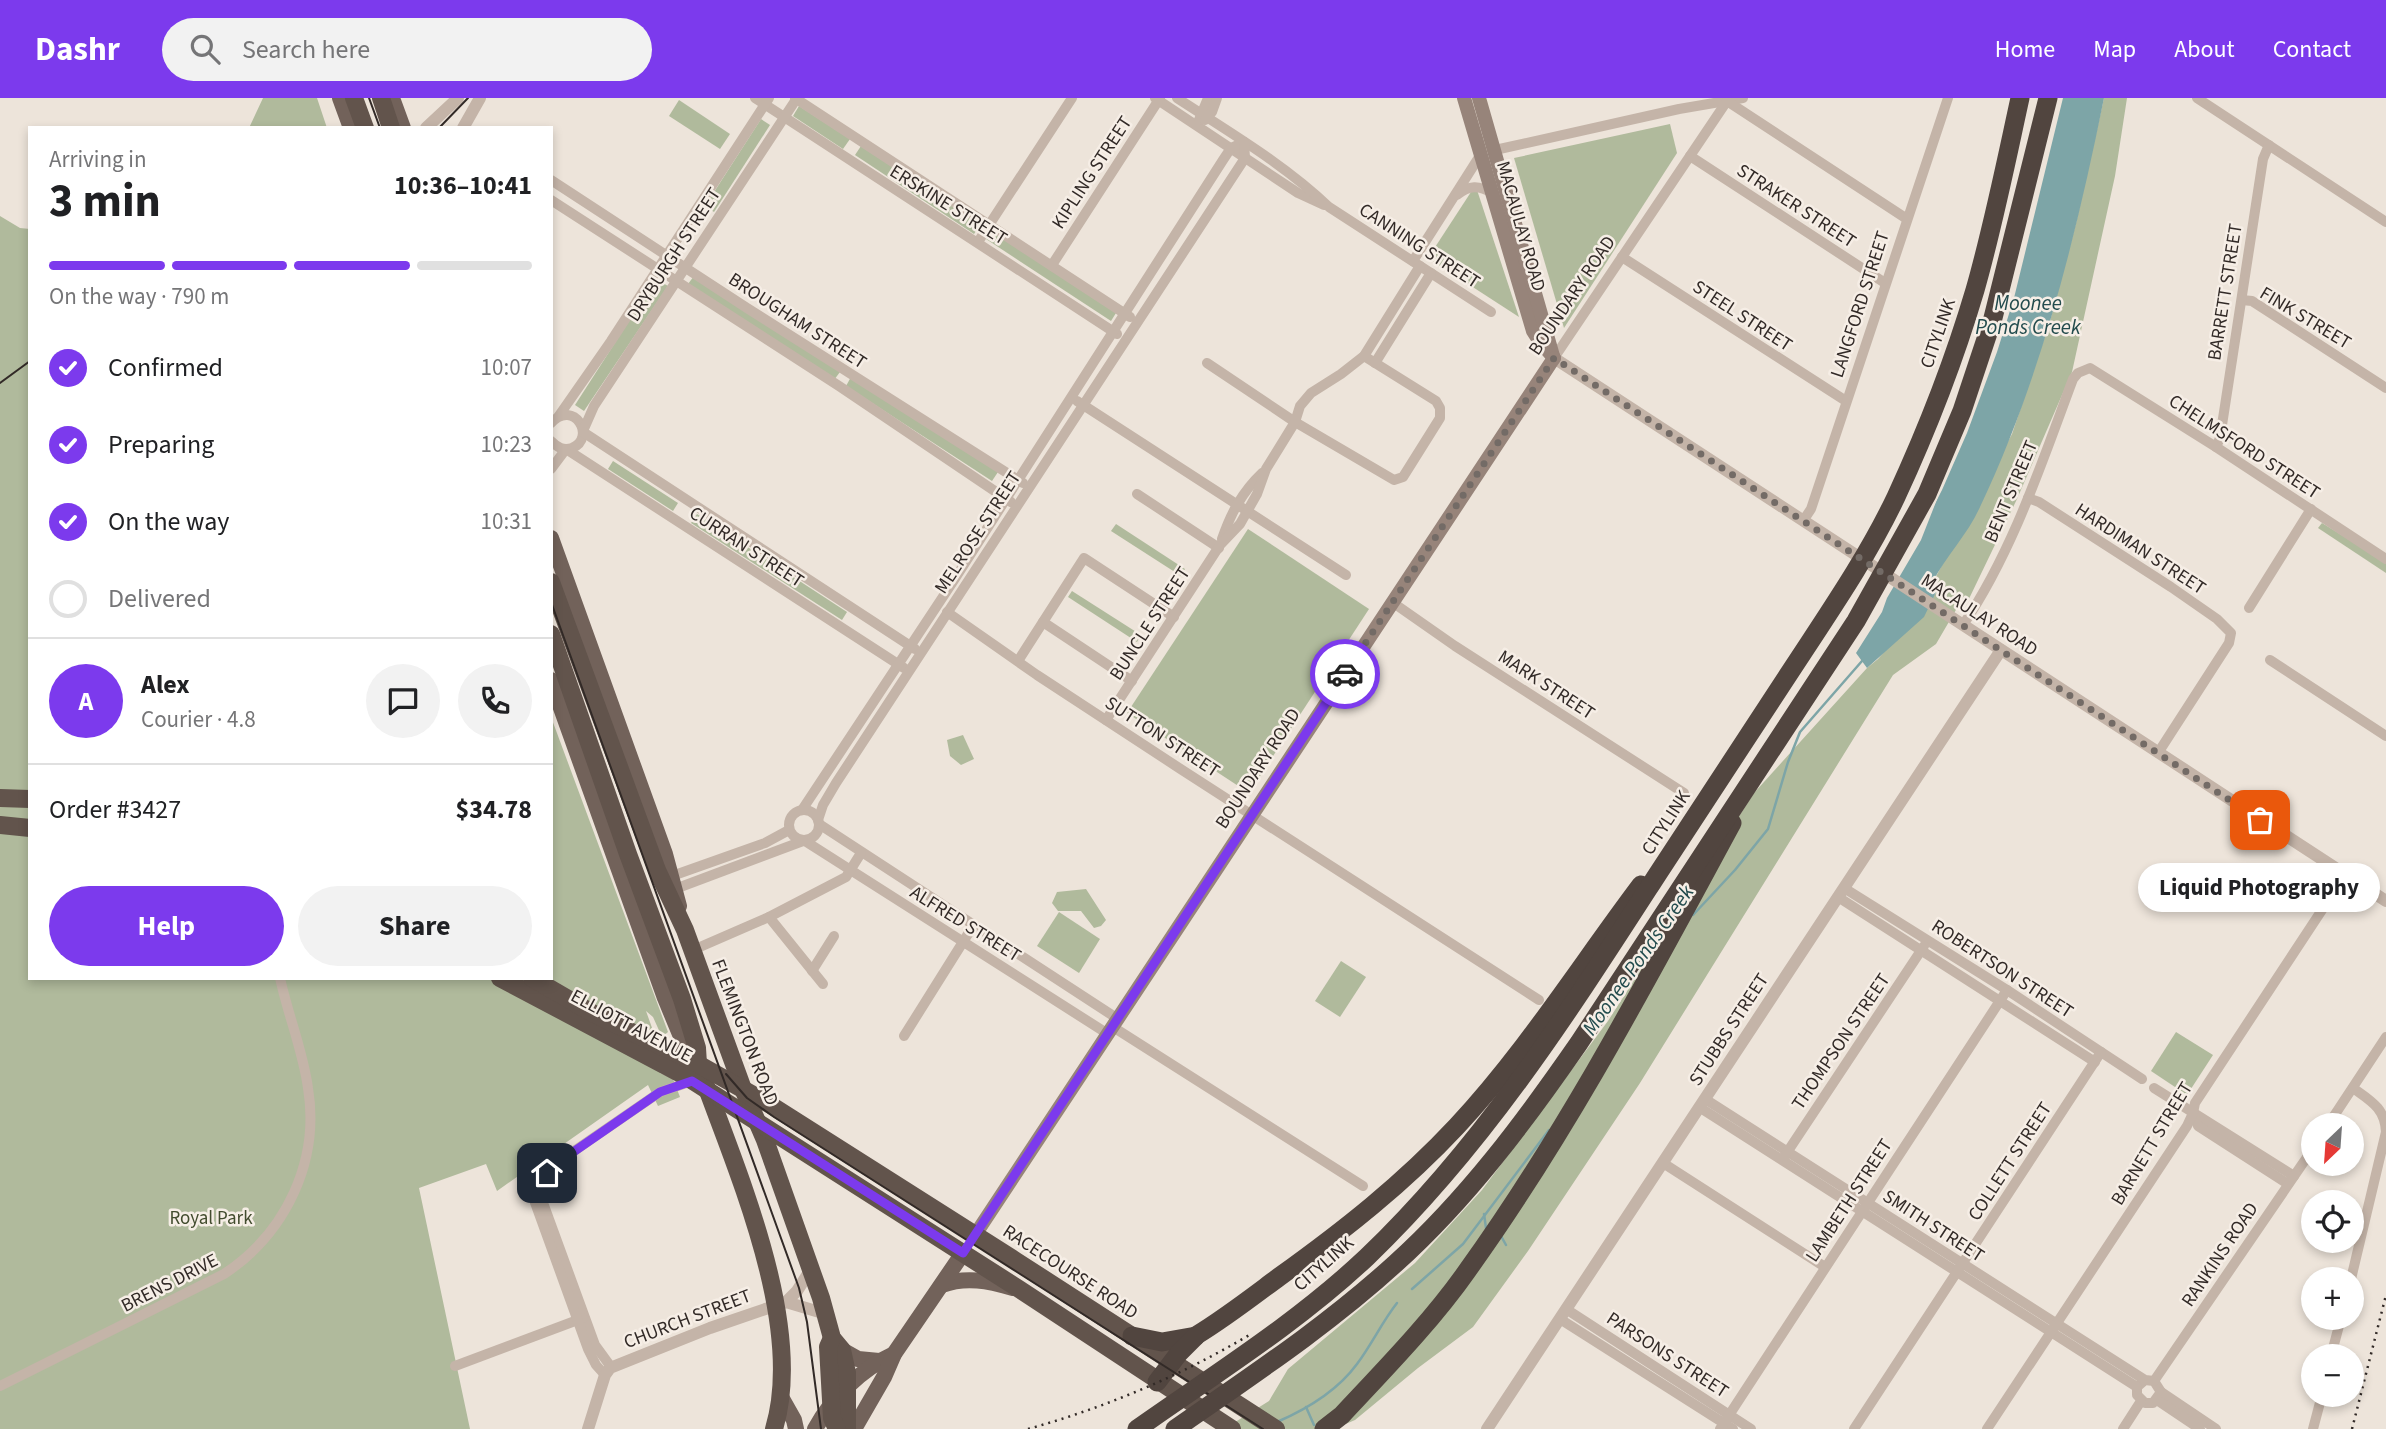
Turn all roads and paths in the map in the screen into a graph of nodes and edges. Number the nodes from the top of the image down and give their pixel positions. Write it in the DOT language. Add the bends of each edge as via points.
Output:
graph roads {
  1 [pos="340,98"];
  2 [pos="354,98"];
  3 [pos="380,98"];
  4 [pos="392,98"];
  5 [pos="458,98"];
  6 [pos="480,98"];
  7 [pos="796,98"];
  8 [pos="1072,98"];
  9 [pos="1177,98"];
  10 [pos="1208,98"];
  11 [pos="1217,98"];
  12 [pos="1464,98"];
  13 [pos="1479,98"];
  14 [pos="1743,98"];
  15 [pos="1948,98"];
  16 [pos="2021,98"];
  17 [pos="2048,98"];
  18 [pos="2197,98"];
  19 [pos="1158,99"];
  20 [pos="763,100"];
  21 [pos="1727,101"];
  22 [pos="1678,103"];
  23 [pos="1204,116"];
  24 [pos="784,118"];
  25 [pos="350,126"];
  26 [pos="364,126"];
  27 [pos="390,126"];
  28 [pos="402,126"];
  29 [pos="428,126"];
  30 [pos="468,126"];
  31 [pos="1197,126"];
  32 [pos="857,139"];
  33 [pos="1244,142"];
  34 [pos="2269,145"];
  35 [pos="1231,148"];
  36 [pos="1488,152"];
  37 [pos="1690,156"];
  38 [pos="845,158"];
  39 [pos="1245,158"];
  40 [pos="1272,161"];
  41 [pos="1270,175"];
  42 [pos="553,181"];
  43 [pos="1492,193"];
  44 [pos="1310,194"];
  45 [pos="1453,200"];
  46 [pos="553,201"];
  47 [pos="697,208"];
  48 [pos="1187,216"];
  49 [pos="1907,219"];
  50 [pos="716,221"];
  51 [pos="2386,222"];
  52 [pos="990,225"];
  53 [pos="1202,225"];
  54 [pos="978,242"];
  55 [pos="649,244"];
  56 [pos="666,255"];
  57 [pos="640,257"];
  58 [pos="1622,257"];
  59 [pos="1159,259"];
  60 [pos="1416,264"];
  61 [pos="1052,265"];
  62 [pos="685,267"];
  63 [pos="657,268"];
  64 [pos="1174,268"];
  65 [pos="1431,273"];
  66 [pos="676,281"];
  67 [pos="1885,283"];
  68 [pos="2242,300"];
  69 [pos="1491,312"];
  70 [pos="1124,313"];
  71 [pos="1137,321"];
  72 [pos="1113,332"];
  73 [pos="1125,339"];
  74 [pos="1364,356"];
  75 [pos="1554,358"];
  76 [pos="1207,363"];
  77 [pos="1375,363"];
  78 [pos="2084,370"];
  79 [pos="847,372"];
  80 [pos="839,386"];
  81 [pos="2386,388"];
  82 [pos="1071,398"];
  83 [pos="1846,401"];
  84 [pos="1082,404"];
  85 [pos="554,420"];
  86 [pos="1295,422"];
  87 [pos="583,432"];
  88 [pos="553,443"];
  89 [pos="2216,447"];
  90 [pos="566,449"];
  91 [pos="553,466"];
  92 [pos="1023,483"];
  93 [pos="1137,494"];
  94 [pos="1006,498"];
  95 [pos="2028,498"];
  96 [pos="1016,505"];
  97 [pos="1241,508"];
  98 [pos="2311,509"];
  99 [pos="1803,521"];
  100 [pos="553,545"];
  101 [pos="1219,547"];
  102 [pos="978,554"];
  103 [pos="2384,555"];
  104 [pos="1346,575"];
  105 [pos="553,586"];
  106 [pos="1392,602"];
  107 [pos="2249,608"];
  108 [pos="947,612"];
  109 [pos="1174,617"];
  110 [pos="1043,622"];
  111 [pos="1964,625"];
  112 [pos="553,640"];
  113 [pos="911,646"];
  114 [pos="2001,650"];
  115 [pos="921,653"];
  116 [pos="2270,660"];
  117 [pos="1018,661"];
  118 [pos="899,664"];
  119 [pos="591,670"];
  120 [pos="909,671"];
  121 [pos="1132,681"];
  122 [pos="553,686"];
  123 [pos="1107,720"];
  124 [pos="2386,736"];
  125 [pos="1777,740"];
  126 [pos="2158,753"];
  127 [pos="826,776"];
  128 [pos="836,783"];
  129 [pos="1684,793"];
  130 [pos="1708,796"];
  131 [pos="0,798"];
  132 [pos="28,799"];
  133 [pos="802,810"];
  134 [pos="1251,814"];
  135 [pos="819,822"];
  136 [pos="0,825"];
  137 [pos="28,828"];
  138 [pos="789,830"];
  139 [pos="804,841"];
  140 [pos="744,851"];
  141 [pos="861,853"];
  142 [pos="747,863"];
  143 [pos="850,871"];
  144 [pos="2345,875"];
  145 [pos="673,882"];
  146 [pos="1841,893"];
  147 [pos="2386,901"];
  148 [pos="769,917"];
  149 [pos="974,926"];
  150 [pos="685,930"];
  151 [pos="834,936"];
  152 [pos="1928,941"];
  153 [pos="963,942"];
  154 [pos="693,950"];
  155 [pos="1921,951"];
  156 [pos="812,971"];
  157 [pos="504,980"];
  158 [pos="535,980"];
  159 [pos="282,984"];
  160 [pos="823,984"];
  161 [pos="2007,990"];
  162 [pos="1539,1000"];
  163 [pos="1999,1001"];
  164 [pos="1113,1027"];
  165 [pos="904,1036"];
  166 [pos="2386,1037"];
  167 [pos="2098,1057"];
  168 [pos="699,1075"];
  169 [pos="2142,1079"];
  170 [pos="2154,1088"];
  171 [pos="2353,1088"];
  172 [pos="743,1089"];
  173 [pos="1702,1103"];
  174 [pos="2193,1113"];
  175 [pos="2336,1113"];
  176 [pos="758,1123"];
  177 [pos="1785,1156"];
  178 [pos="1663,1163"];
  179 [pos="2301,1166"];
  180 [pos="2291,1180"];
  181 [pos="1363,1186"];
  182 [pos="1865,1207"];
  183 [pos="975,1234"];
  184 [pos="963,1253"];
  185 [pos="1825,1267"];
  186 [pos="2354,1267"];
  187 [pos="1960,1268"];
  188 [pos="811,1269"];
  189 [pos="942,1285"];
  190 [pos="1018,1289"];
  191 [pos="780,1304"];
  192 [pos="826,1314"];
  193 [pos="1563,1314"];
  194 [pos="581,1319"];
  195 [pos="2054,1328"];
  196 [pos="1200,1333"];
  197 [pos="1132,1336"];
  198 [pos="837,1344"];
  199 [pos="886,1357"];
  200 [pos="1172,1362"];
  201 [pos="455,1366"];
  202 [pos="608,1371"];
  203 [pos="1157,1382"];
  204 [pos="2145,1383"];
  205 [pos="0,1386"];
  206 [pos="848,1387"];
  207 [pos="2159,1396"];
  208 [pos="781,1397"];
  209 [pos="2141,1401"];
  210 [pos="2319,1407"];
  211 [pos="832,1420"];
  212 [pos="1339,1422"];
  213 [pos="1224,1424"];
  214 [pos="1726,1424"];
  215 [pos="588,1429"];
  216 [pos="775,1429"];
  217 [pos="796,1429"];
  218 [pos="815,1429"];
  219 [pos="847,1429"];
  220 [pos="854,1429"];
  221 [pos="1137,1429"];
  222 [pos="1175,1429"];
  223 [pos="1276,1429"];
  224 [pos="1325,1429"];
  225 [pos="1487,1429"];
  226 [pos="1751,1429"];
  227 [pos="1854,1429"];
  228 [pos="1987,1429"];
  229 [pos="2123,1429"];
  230 [pos="2200,1429"];
  231 [pos="2216,1429"];
  232 [pos="2313,1429"];
  1 -- 25 [label="main road"];
  2 -- 26 [label="highway"];
  3 -- 27 [label="highway"];
  4 -- 28 [label="main road"];
  5 -- 29 [label="street"];
  6 -- 30 [label="street"];
  7 -- 24 [label="street, DRYBURGH STREET"];
  7 -- 32 [label="street, ERSKINE STREET"];
  8 -- 52 [label="street"];
  9 -- 23 [label="street, CANNING STREET"];
  10 -- 23 [label="street"];
  11 -- 23 [label="street"];
  12 -- 36 [label="main road, MACAULAY ROAD"];
  13 -- 36 [label="main road, MACAULAY ROAD"];
  14 -- 21 [label="street"];
  15 -- 49 [label="street, LANGFORD STREET"];
  16 -- 130 [label="highway, CITYLINK, bridge" via="1976,286 1922,438 1882,523 1833,605"];
  17 -- 125 [label="highway, bridge" via="1993,318 1962,411 1932,482 1856,621"];
  18 -- 34 [label="street"];
  19 -- 31 [label="street, CANNING STREET"];
  19 -- 61 [label="street, KIPLING STREET"];
  20 -- 24 [label="street, ERSKINE STREET"];
  20 -- 47 [label="street, DRYBURGH STREET"];
  21 -- 22 [label="street"];
  21 -- 37 [label="street, BOUNDARY ROAD"];
  21 -- 49 [label="street"];
  22 -- 36 [label="street"];
  23 -- 31 [label="street"];
  23 -- 33 [label="street, CANNING STREET"];
  24 -- 38 [label="street, ERSKINE STREET"];
  24 -- 50 [label="street, DRYBURGH STREET"];
  31 -- 35 [label="street, CANNING STREET"];
  32 -- 38 [label="street"];
  32 -- 52 [label="street, ERSKINE STREET"];
  33 -- 35 [label="street"];
  33 -- 39 [label="street"];
  33 -- 40 [label="street, CANNING STREET"];
  34 -- 51 [label="street"];
  34 -- 68 [label="street, BARRETT STREET" via="2263,159"];
  35 -- 39 [label="street, CANNING STREET"];
  35 -- 48 [label="street, MELROSE STREET"];
  36 -- 43 [label="main road, MACAULAY ROAD"];
  36 -- 45 [label="street, BUNCLE STREET"];
  36 -- 75 [label="main road, MACAULAY ROAD"];
  37 -- 58 [label="street, BOUNDARY ROAD"];
  37 -- 67 [label="street, STRAKER STREET"];
  38 -- 54 [label="street, ERSKINE STREET"];
  39 -- 41 [label="street, CANNING STREET"];
  39 -- 53 [label="street, MELROSE STREET"];
  40 -- 41 [label="street"];
  40 -- 44 [label="street, CANNING STREET"];
  41 -- 44 [label="street, CANNING STREET"];
  42 -- 55 [label="street, BROUGHAM STREET"];
  43 -- 45 [label="street" via="1471,187"];
  43 -- 75 [label="main road, MACAULAY ROAD" via="1533,331"];
  44 -- 60 [label="street, CANNING STREET"];
  45 -- 60 [label="street, BUNCLE STREET"];
  46 -- 57 [label="street, BROUGHAM STREET"];
  47 -- 50 [label="street"];
  47 -- 56 [label="street, DRYBURGH STREET"];
  48 -- 53 [label="street"];
  48 -- 59 [label="street, MELROSE STREET"];
  49 -- 67 [label="street, LANGFORD STREET"];
  50 -- 62 [label="street, DRYBURGH STREET"];
  52 -- 54 [label="street"];
  52 -- 61 [label="street, ERSKINE STREET"];
  53 -- 64 [label="street, MELROSE STREET"];
  54 -- 72 [label="street, ERSKINE STREET"];
  55 -- 56 [label="street, BROUGHAM STREET"];
  55 -- 57 [label="street"];
  56 -- 62 [label="street, BROUGHAM STREET"];
  56 -- 63 [label="street, DRYBURGH STREET"];
  57 -- 63 [label="street, BROUGHAM STREET"];
  58 -- 75 [label="street, BOUNDARY ROAD"];
  58 -- 83 [label="street, STEEL STREET"];
  59 -- 64 [label="street"];
  59 -- 70 [label="street, MELROSE STREET"];
  60 -- 65 [label="street, CANNING STREET"];
  60 -- 74 [label="street, BUNCLE STREET"];
  61 -- 70 [label="street, ERSKINE STREET"];
  62 -- 66 [label="street, DRYBURGH STREET"];
  62 -- 79 [label="street, BROUGHAM STREET"];
  63 -- 66 [label="street, BROUGHAM STREET"];
  63 -- 85 [label="street, DRYBURGH STREET"];
  64 -- 71 [label="street, MELROSE STREET"];
  65 -- 69 [label="street, CANNING STREET"];
  65 -- 77 [label="street"];
  66 -- 80 [label="street, BROUGHAM STREET"];
  66 -- 87 [label="street, DRYBURGH STREET" via="594,407"];
  67 -- 83 [label="street, LANGFORD STREET"];
  68 -- 81 [label="street, FINK STREET" via="2252,301"];
  68 -- 89 [label="street, BARRETT STREET"];
  70 -- 71 [label="street, ERSKINE STREET"];
  70 -- 72 [label="street, MELROSE STREET"];
  71 -- 73 [label="street, MELROSE STREET"];
  72 -- 73 [label="street, ERSKINE STREET"];
  72 -- 82 [label="street, MELROSE STREET"];
  73 -- 84 [label="street, MELROSE STREET"];
  74 -- 77 [label="street"];
  74 -- 86 [label="street, BUNCLE STREET" via="1311,393"];
  75 -- 99 [label="street, MACAULAY ROAD"];
  75 -- 106 [label="main road, BOUNDARY ROAD"];
  76 -- 86 [label="street"];
  77 -- 86 [label="street" via="1440,408 1440,418 1403,477 1394,480"];
  78 -- 89 [label="street, CHELMSFORD STREET" via="2098,371"];
  78 -- 95 [label="street, BENT STREET" via="2073,379"];
  79 -- 80 [label="street"];
  79 -- 92 [label="street, BROUGHAM STREET"];
  80 -- 94 [label="street, BROUGHAM STREET"];
  82 -- 84 [label="street"];
  82 -- 92 [label="street, MELROSE STREET"];
  83 -- 99 [label="street, LANGFORD STREET"];
  84 -- 92 [label="street, MELROSE STREET"];
  84 -- 97 [label="street"];
  85 -- 87 [label="street, CURRAN STREET" via="575,417"];
  86 -- 97 [label="street, BUNCLE STREET" via="1266,469 1257,494"];
  87 -- 90 [label="street, DRYBURGH STREET" via="579,443"];
  87 -- 113 [label="street, CURRAN STREET"];
  88 -- 90 [label="street, CURRAN STREET"];
  89 -- 98 [label="street, CHELMSFORD STREET"];
  90 -- 91 [label="street"];
  90 -- 118 [label="street, CURRAN STREET"];
  92 -- 94 [label="street, MELROSE STREET"];
  92 -- 96 [label="street, MELROSE STREET"];
  93 -- 101 [label="street"];
  94 -- 96 [label="street, BROUGHAM STREET"];
  94 -- 102 [label="street, MELROSE STREET"];
  95 -- 111 [label="street, BENT STREET"];
  95 -- 126 [label="street, HARDIMAN STREET" via="2171,587 2231,633"];
  96 -- 102 [label="street, MELROSE STREET"];
  97 -- 101 [label="street, BUNCLE STREET" via="1240,524"];
  97 -- 104 [label="street"];
  98 -- 103 [label="street, CHELMSFORD STREET"];
  98 -- 107 [label="street"];
  99 -- 111 [label="street, MACAULAY ROAD"];
  100 -- 119 [label="main road, FLEMINGTON ROAD"];
  101 -- 109 [label="street, BUNCLE STREET"];
  102 -- 108 [label="street, MELROSE STREET"];
  102 -- 113 [label="street, MELROSE STREET"];
  105 -- 119 [label="highway, FLEMINGTON ROAD"];
  106 -- 129 [label="street, MARK STREET"];
  106 -- 134 [label="main road, BOUNDARY ROAD"];
  108 -- 115 [label="street, MELROSE STREET"];
  108 -- 117 [label="street, SUTTON STREET"];
  109 -- 110 [label="street" via="1084,558"];
  109 -- 121 [label="street, BUNCLE STREET"];
  110 -- 117 [label="street"];
  110 -- 121 [label="street"];
  111 -- 114 [label="street, MACAULAY ROAD"];
  112 -- 168 [label="highway" via="682,999 697,1048"];
  113 -- 115 [label="street, CURRAN STREET"];
  113 -- 118 [label="street, MELROSE STREET"];
  114 -- 126 [label="street, MACAULAY ROAD"];
  114 -- 146 [label="street, STUBBS STREET"];
  115 -- 120 [label="street, MELROSE STREET"];
  116 -- 124 [label="street"];
  117 -- 123 [label="street, SUTTON STREET"];
  118 -- 120 [label="street, CURRAN STREET"];
  118 -- 127 [label="street, MELROSE STREET"];
  119 -- 145 [label="main road, FLEMINGTON ROAD"];
  119 -- 150 [label="highway, FLEMINGTON ROAD" via="657,870"];
  120 -- 128 [label="street, MELROSE STREET"];
  121 -- 123 [label="street, BUNCLE STREET"];
  122 -- 168 [label="main road" via="665,998"];
  123 -- 134 [label="street, SUTTON STREET"];
  125 -- 212 [label="highway, bridge" via="1633,1006 1542,1161 1466,1273"];
  125 -- 222 [label="highway, bridge" via="1558,1072 1464,1193 1398,1262 1312,1334"];
  126 -- 144 [label="street, MACAULAY ROAD"];
  127 -- 128 [label="street"];
  127 -- 133 [label="street, MELROSE STREET"];
  128 -- 135 [label="street, MELROSE STREET"];
  130 -- 196 [label="highway, bridge" via="1549,1013 1457,1125 1354,1222"];
  130 -- 221 [label="highway, CITYLINK, bridge" via="1525,1075 1431,1190 1366,1258 1274,1335"];
  131 -- 132 [label="highway"];
  133 -- 135 [label="street" via="810,811"];
  133 -- 138 [label="street" via="792,815"];
  134 -- 162 [label="street, SUTTON STREET"];
  134 -- 164 [label="main road, BOUNDARY ROAD"];
  135 -- 139 [label="street" via="816,835"];
  135 -- 141 [label="street, ALFRED STREET"];
  136 -- 137 [label="highway"];
  138 -- 139 [label="street"];
  138 -- 140 [label="street"];
  139 -- 142 [label="street"];
  139 -- 143 [label="street, ALFRED STREET"];
  140 -- 142 [label="street"];
  140 -- 145 [label="street"];
  141 -- 143 [label="street"];
  141 -- 149 [label="street, ALFRED STREET"];
  142 -- 145 [label="street"];
  143 -- 148 [label="street"];
  143 -- 153 [label="street, ALFRED STREET"];
  144 -- 147 [label="street, MACAULAY ROAD"];
  144 -- 174 [label="street, BARNETT STREET" via="2195,1103"];
  145 -- 150 [label="main road, FLEMINGTON ROAD"];
  146 -- 152 [label="street, ROBERTSON STREET"];
  146 -- 155 [label="street, ROBERTSON STREET"];
  146 -- 173 [label="street, STUBBS STREET"];
  148 -- 154 [label="street"];
  148 -- 156 [label="street"];
  149 -- 153 [label="street"];
  149 -- 164 [label="street, ALFRED STREET"];
  150 -- 154 [label="highway, FLEMINGTON ROAD"];
  151 -- 156 [label="street"];
  152 -- 155 [label="street, THOMPSON STREET"];
  152 -- 161 [label="street, ROBERTSON STREET"];
  153 -- 164 [label="street, ALFRED STREET"];
  153 -- 165 [label="street"];
  154 -- 172 [label="highway, FLEMINGTON ROAD"];
  155 -- 163 [label="street, ROBERTSON STREET"];
  155 -- 177 [label="street, THOMPSON STREET"];
  156 -- 160 [label="street"];
  157 -- 168 [label="highway, ELLIOTT AVENUE"];
  158 -- 168 [label="highway, ELLIOTT AVENUE"];
  159 -- 205 [label="street, BRENS DRIVE" via="306,1078 310,1116 300,1178 277,1224 225,1274"];
  161 -- 163 [label="street, LAMBETH STREET"];
  161 -- 167 [label="street, ROBERTSON STREET"];
  163 -- 167 [label="street, ROBERTSON STREET"];
  163 -- 182 [label="street, LAMBETH STREET"];
  164 -- 181 [label="street, ALFRED STREET"];
  164 -- 183 [label="main road, BOUNDARY ROAD"];
  166 -- 171 [label="street"];
  167 -- 169 [label="street, ROBERTSON STREET"];
  167 -- 187 [label="street, COLLETT STREET"];
  168 -- 172 [label="highway, RACECOURSE ROAD"];
  168 -- 176 [label="highway"];
  168 -- 191 [label="highway"];
  168 -- 194 [label="street" via="662,1090 632,1110 556,1164 533,1187"];
  170 -- 174 [label="street"];
  171 -- 175 [label="street"];
  171 -- 186 [label="street" via="2379,1107 2386,1132"];
  172 -- 176 [label="highway, FLEMINGTON ROAD"];
  172 -- 183 [label="highway, RACECOURSE ROAD"];
  173 -- 177 [label="street, SMITH STREET"];
  173 -- 178 [label="street, STUBBS STREET"];
  174 -- 180 [label="street"];
  174 -- 195 [label="street, BARNETT STREET"];
  176 -- 184 [label="highway"];
  176 -- 188 [label="highway, FLEMINGTON ROAD"];
  177 -- 182 [label="street, SMITH STREET"];
  178 -- 185 [label="street"];
  178 -- 193 [label="street, STUBBS STREET"];
  179 -- 180 [label="street, RANKINS ROAD"];
  180 -- 204 [label="street, RANKINS ROAD"];
  182 -- 185 [label="street, LAMBETH STREET"];
  182 -- 187 [label="street, SMITH STREET"];
  183 -- 184 [label="highway, BOUNDARY ROAD"];
  183 -- 197 [label="highway, RACECOURSE ROAD"];
  184 -- 189 [label="main road, BOUNDARY ROAD"];
  184 -- 190 [label="highway"];
  185 -- 214 [label="street, LAMBETH STREET"];
  187 -- 195 [label="street, SMITH STREET"];
  187 -- 227 [label="street, COLLETT STREET"];
  188 -- 191 [label="street" via="795,1293"];
  188 -- 192 [label="highway, FLEMINGTON ROAD"];
  189 -- 190 [label="main road" via="969,1280"];
  189 -- 199 [label="main road, BOUNDARY ROAD"];
  190 -- 203 [label="highway"];
  191 -- 192 [label="street"];
  191 -- 202 [label="street, CHURCH STREET"];
  191 -- 208 [label="highway"];
  192 -- 198 [label="highway, FLEMINGTON ROAD"];
  193 -- 214 [label="street, PARSONS STREET"];
  193 -- 225 [label="street, STUBBS STREET"];
  194 -- 201 [label="street"];
  194 -- 202 [label="street" via="596,1365"];
  195 -- 204 [label="street, SMITH STREET"];
  195 -- 228 [label="street, BARNETT STREET"];
  196 -- 197 [label="highway" via="1162,1342"];
  196 -- 200 [label="highway"];
  197 -- 200 [label="highway, RACECOURSE ROAD"];
  198 -- 199 [label="main road" via="858,1359"];
  198 -- 206 [label="highway, FLEMINGTON ROAD"];
  198 -- 211 [label="highway" via="828,1347"];
  199 -- 206 [label="main road, BOUNDARY ROAD"];
  199 -- 220 [label="main road, BOUNDARY ROAD" via="884,1377"];
  200 -- 203 [label="highway"];
  200 -- 223 [label="highway, RACECOURSE ROAD"];
  202 -- 215 [label="street"];
  203 -- 213 [label="highway"];
  204 -- 207 [label="street" via="2160,1388"];
  204 -- 209 [label="street" via="2137,1395"];
  206 -- 211 [label="main road, BOUNDARY ROAD"];
  206 -- 219 [label="highway, FLEMINGTON ROAD"];
  207 -- 209 [label="street" via="2149,1404"];
  207 -- 230 [label="street"];
  207 -- 231 [label="street"];
  208 -- 216 [label="highway"];
  208 -- 217 [label="main road"];
  209 -- 229 [label="street"];
  210 -- 232 [label="street"];
  211 -- 218 [label="main road, BOUNDARY ROAD"];
  212 -- 224 [label="highway"];
  214 -- 226 [label="street, PARSONS STREET"];
}
